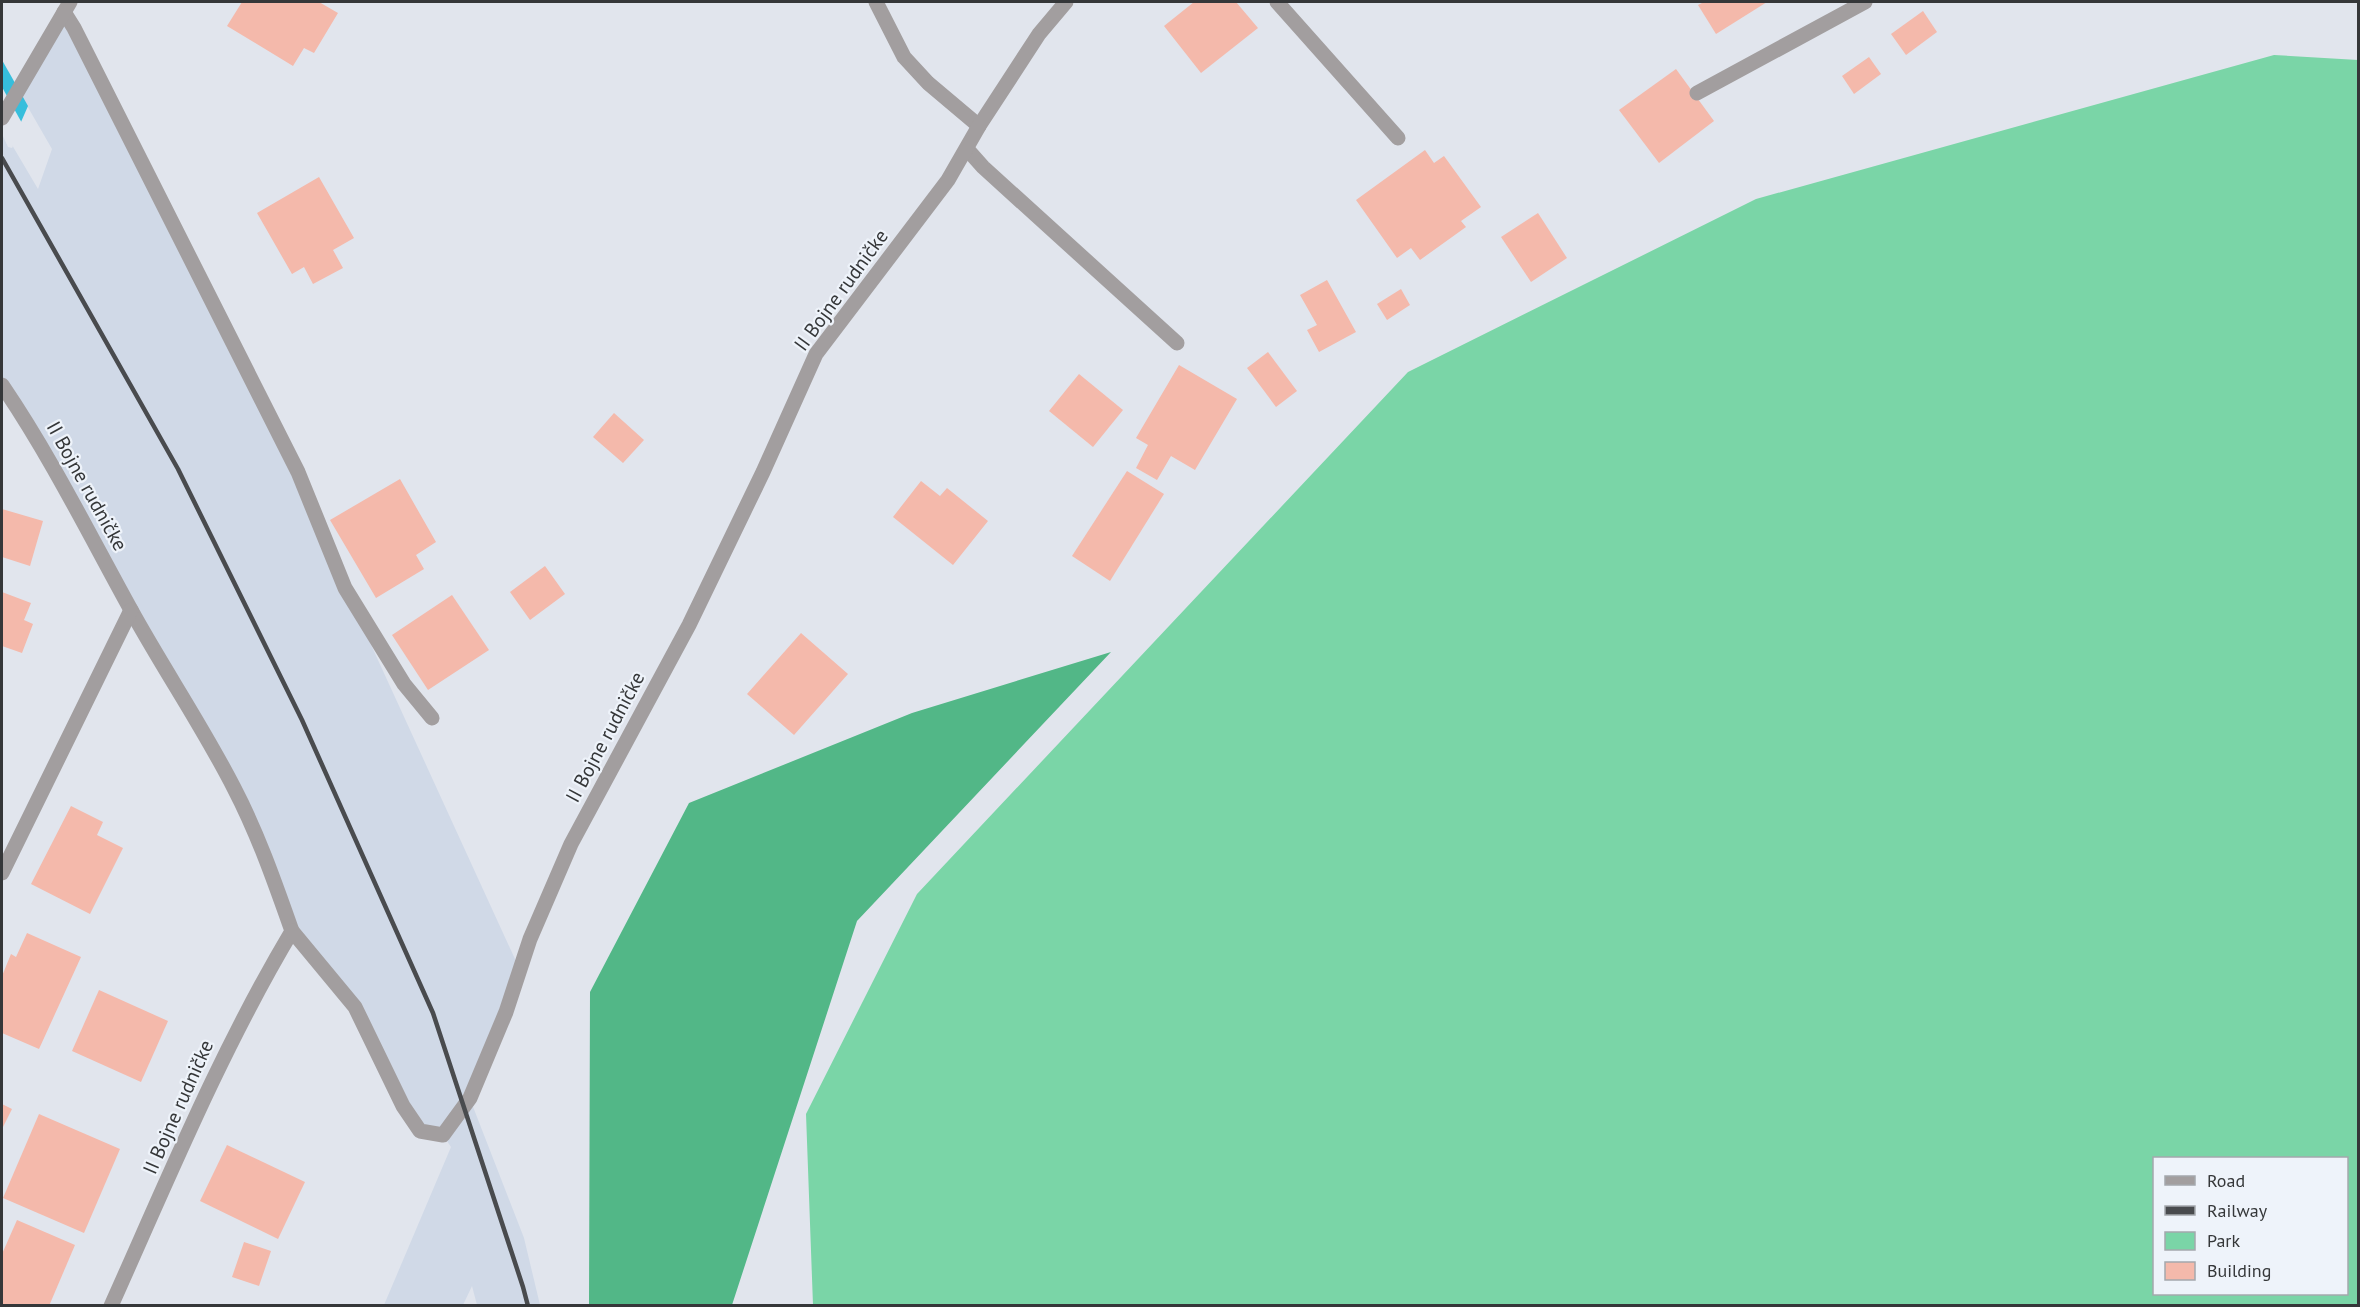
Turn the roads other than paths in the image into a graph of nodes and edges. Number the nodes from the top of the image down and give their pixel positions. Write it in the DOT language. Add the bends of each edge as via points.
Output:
graph roads {
  1 [pos="876,2"];
  2 [pos="1066,2"];
  3 [pos="1277,2"];
  4 [pos="1865,2"];
  5 [pos="67,7"];
  6 [pos="1697,93"];
  7 [pos="2,118"];
  8 [pos="979,126"];
  9 [pos="1398,138"];
  10 [pos="967,150"];
  11 [pos="1177,343"];
  12 [pos="2,385"];
  13 [pos="131,610"];
  14 [pos="432,718"];
  15 [pos="2,873"];
  16 [pos="292,932"];
  17 [pos="111,1305"];
  1 -- 8 [label="street" via="904,57"];
  2 -- 8 [label="street, II Bojne rudničke" via="1039,34"];
  3 -- 9 [label="street"];
  4 -- 6 [label="street"];
  5 -- 7 [label="street"];
  5 -- 14 [label="street" via="144,170 298,472 345,588 404,684"];
  8 -- 10 [label="street, II Bojne rudničke"];
  10 -- 11 [label="street"];
  10 -- 16 [label="street, II Bojne rudničke" via="816,354 689,625 571,844 470,1098 443,1135 420,1131 403,1106 355,1007"];
  12 -- 13 [label="street, II Bojne rudničke" via="79,511"];
  13 -- 15 [label="street"];
  13 -- 16 [label="street, II Bojne rudničke" via="234,788 271,870"];
  16 -- 17 [label="street, II Bojne rudničke" via="230,1043"];
}
